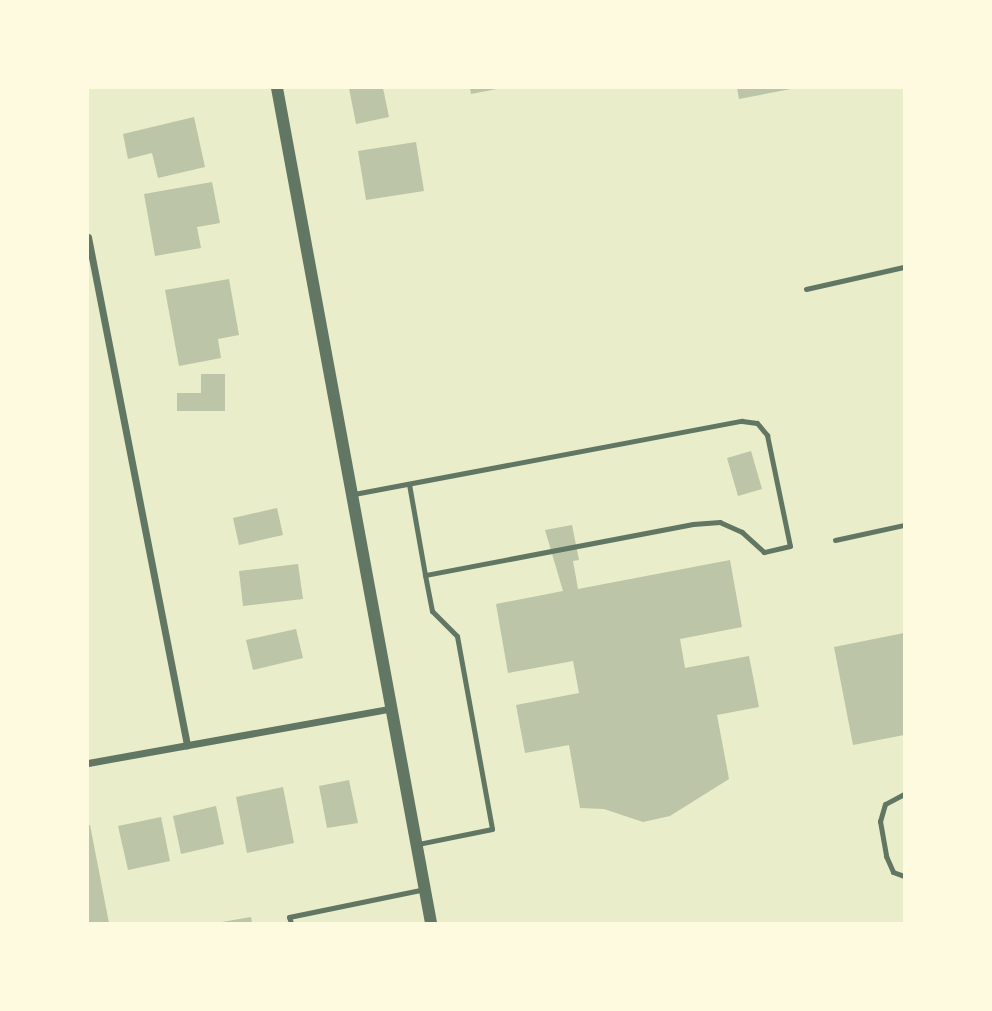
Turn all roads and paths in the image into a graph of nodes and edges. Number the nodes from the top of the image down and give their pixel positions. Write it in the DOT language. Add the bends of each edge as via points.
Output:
graph roads {
  1 [pos="277,88"];
  2 [pos="88,237"];
  3 [pos="905,267"];
  4 [pos="806,289"];
  5 [pos="409,484"];
  6 [pos="354,494"];
  7 [pos="905,525"];
  8 [pos="835,540"];
  9 [pos="425,575"];
  10 [pos="394,708"];
  11 [pos="187,745"];
  12 [pos="88,763"];
  13 [pos="905,794"];
  14 [pos="418,844"];
  15 [pos="905,876"];
  16 [pos="425,890"];
  17 [pos="290,923"];
  18 [pos="431,923"];
  1 -- 6 [label="street"];
  2 -- 11 [label="street"];
  3 -- 4 [label="lane"];
  5 -- 6 [label="lane"];
  5 -- 9 [label="lane"];
  5 -- 9 [label="lane" via="742,421 757,423 767,435 790,547 764,552 742,532 720,522 693,524"];
  6 -- 10 [label="street"];
  7 -- 8 [label="lane"];
  9 -- 14 [label="lane" via="432,611 457,636 492,828"];
  10 -- 11 [label="street"];
  10 -- 14 [label="street"];
  11 -- 12 [label="street"];
  13 -- 15 [label="lane" via="885,804 880,821 893,872"];
  14 -- 16 [label="street"];
  16 -- 17 [label="lane" via="289,917"];
  16 -- 18 [label="street"];
}
